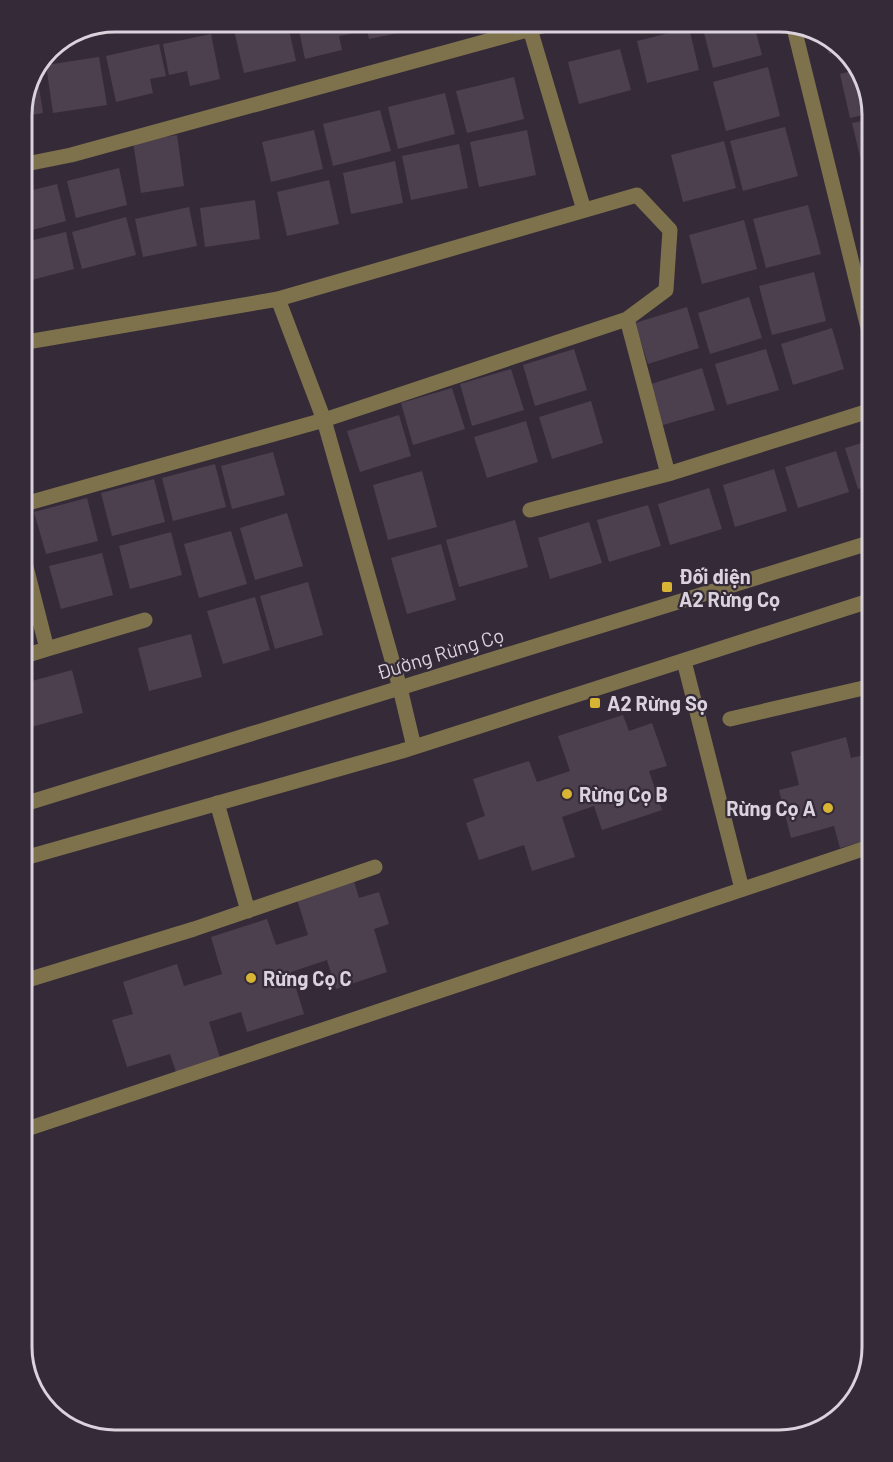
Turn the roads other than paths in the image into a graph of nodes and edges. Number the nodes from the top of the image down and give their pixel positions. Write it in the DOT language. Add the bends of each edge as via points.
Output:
graph roads {
  1 [pos="519,32"];
  2 [pos="531,32"];
  3 [pos="795,33"];
  4 [pos="32,163"];
  5 [pos="584,210"];
  6 [pos="278,299"];
  7 [pos="862,303"];
  8 [pos="627,319"];
  9 [pos="32,341"];
  10 [pos="862,413"];
  11 [pos="324,420"];
  12 [pos="668,474"];
  13 [pos="32,502"];
  14 [pos="530,510"];
  15 [pos="862,545"];
  16 [pos="32,590"];
  17 [pos="862,603"];
  18 [pos="145,620"];
  19 [pos="47,649"];
  20 [pos="32,654"];
  21 [pos="684,661"];
  22 [pos="400,688"];
  23 [pos="862,688"];
  24 [pos="730,719"];
  25 [pos="414,747"];
  26 [pos="32,802"];
  27 [pos="217,803"];
  28 [pos="862,849"];
  29 [pos="32,856"];
  30 [pos="375,867"];
  31 [pos="742,889"];
  32 [pos="248,910"];
  33 [pos="32,979"];
  34 [pos="32,1127"];
  1 -- 4 [label="street"];
  2 -- 5 [label="street"];
  3 -- 7 [label="street"];
  5 -- 6 [label="street"];
  5 -- 8 [label="street" via="637,195 670,230 666,290"];
  6 -- 9 [label="street"];
  6 -- 11 [label="street"];
  8 -- 11 [label="street"];
  8 -- 12 [label="street"];
  10 -- 12 [label="street"];
  11 -- 13 [label="street"];
  11 -- 22 [label="street"];
  12 -- 14 [label="street"];
  15 -- 22 [label="street, Đường Rừng Cọ"];
  16 -- 19 [label="street"];
  17 -- 21 [label="street"];
  18 -- 19 [label="street"];
  19 -- 20 [label="street"];
  21 -- 25 [label="street"];
  21 -- 31 [label="street"];
  22 -- 25 [label="street"];
  22 -- 26 [label="street, Đường Rừng Cọ"];
  23 -- 24 [label="street"];
  25 -- 27 [label="street"];
  27 -- 29 [label="street"];
  27 -- 32 [label="street"];
  28 -- 31 [label="street"];
  30 -- 32 [label="street"];
  31 -- 34 [label="street"];
  32 -- 33 [label="street"];
}
